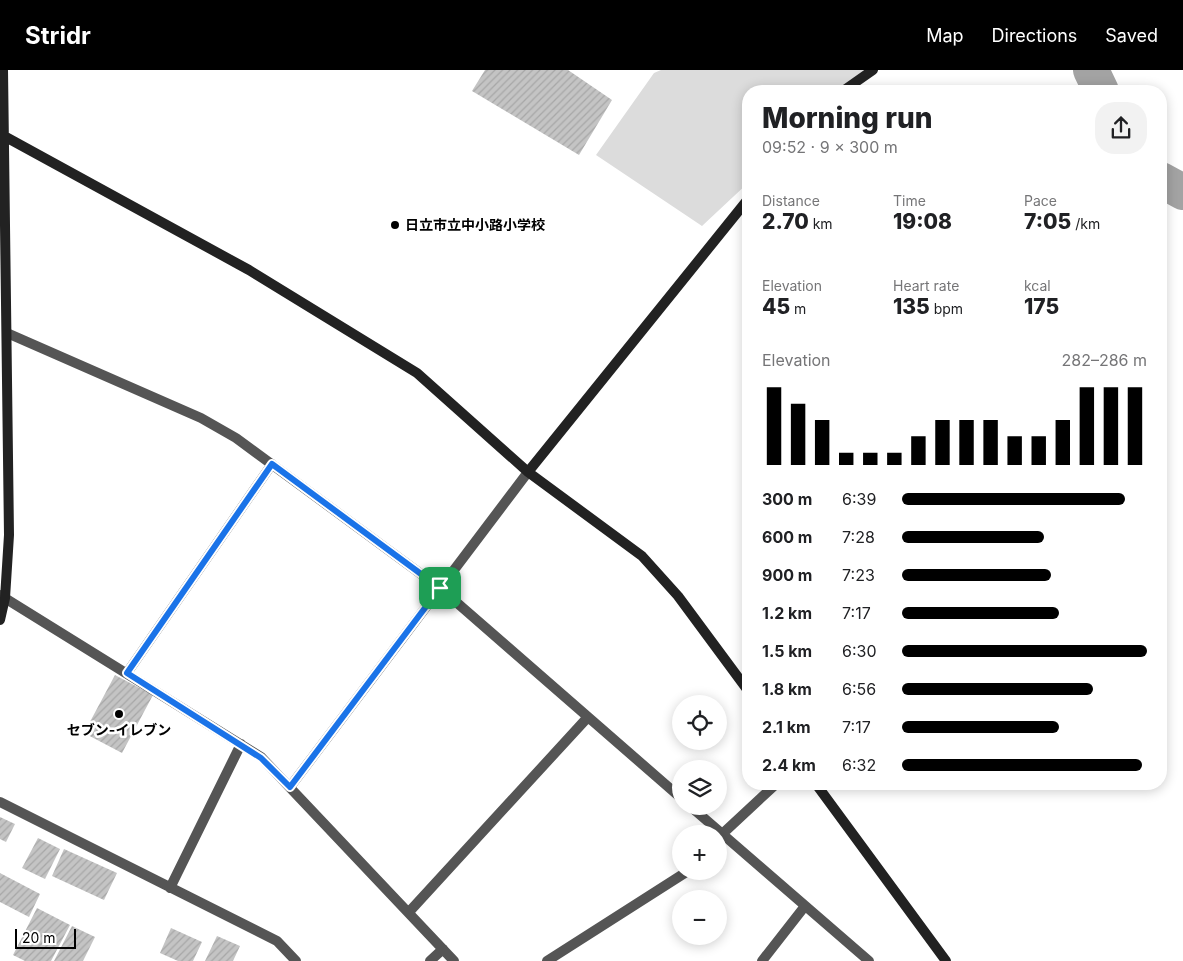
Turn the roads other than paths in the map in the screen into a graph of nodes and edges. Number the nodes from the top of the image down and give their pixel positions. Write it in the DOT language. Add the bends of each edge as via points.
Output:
graph roads {
  1 [pos="3,70"];
  2 [pos="873,70"];
  3 [pos="852,85"];
  4 [pos="1,135"];
  5 [pos="742,207"];
  6 [pos="7,333"];
  7 [pos="272,464"];
  8 [pos="528,472"];
  9 [pos="440,588"];
  10 [pos="3,597"];
  11 [pos="0,620"];
  12 [pos="127,673"];
  13 [pos="742,683"];
  14 [pos="588,717"];
  15 [pos="241,744"];
  16 [pos="290,787"];
  17 [pos="672,790"];
  18 [pos="770,790"];
  19 [pos="820,790"];
  20 [pos="0,802"];
  21 [pos="699,815"];
  22 [pos="709,825"];
  23 [pos="727,830"];
  24 [pos="727,842"];
  25 [pos="674,880"];
  26 [pos="170,888"];
  27 [pos="805,906"];
  28 [pos="409,912"];
  29 [pos="443,949"];
  30 [pos="296,961"];
  31 [pos="430,961"];
  32 [pos="454,961"];
  33 [pos="547,961"];
  34 [pos="762,961"];
  35 [pos="869,961"];
  36 [pos="946,961"];
  1 -- 4 [label="street"];
  2 -- 3 [label="street"];
  4 -- 6 [label="street"];
  4 -- 8 [label="street" via="249,270 417,374"];
  5 -- 8 [label="street"];
  6 -- 7 [label="street" via="201,418"];
  6 -- 10 [label="street" via="9,535"];
  7 -- 9 [label="street"];
  7 -- 12 [label="street"];
  8 -- 9 [label="street"];
  8 -- 13 [label="street" via="642,556 678,596"];
  9 -- 14 [label="street"];
  9 -- 16 [label="street"];
  10 -- 11 [label="street"];
  10 -- 12 [label="street"];
  12 -- 15 [label="street"];
  14 -- 17 [label="street"];
  14 -- 28 [label="street"];
  15 -- 16 [label="street" via="261,758"];
  15 -- 26 [label="street"];
  16 -- 28 [label="street"];
  18 -- 23 [label="street"];
  19 -- 36 [label="street"];
  20 -- 26 [label="street"];
  21 -- 22 [label="street"];
  24 -- 27 [label="street"];
  25 -- 33 [label="street"];
  26 -- 30 [label="street" via="277,941"];
  27 -- 34 [label="street"];
  27 -- 35 [label="street"];
  28 -- 29 [label="street"];
  29 -- 31 [label="street"];
  29 -- 32 [label="street"];
}
